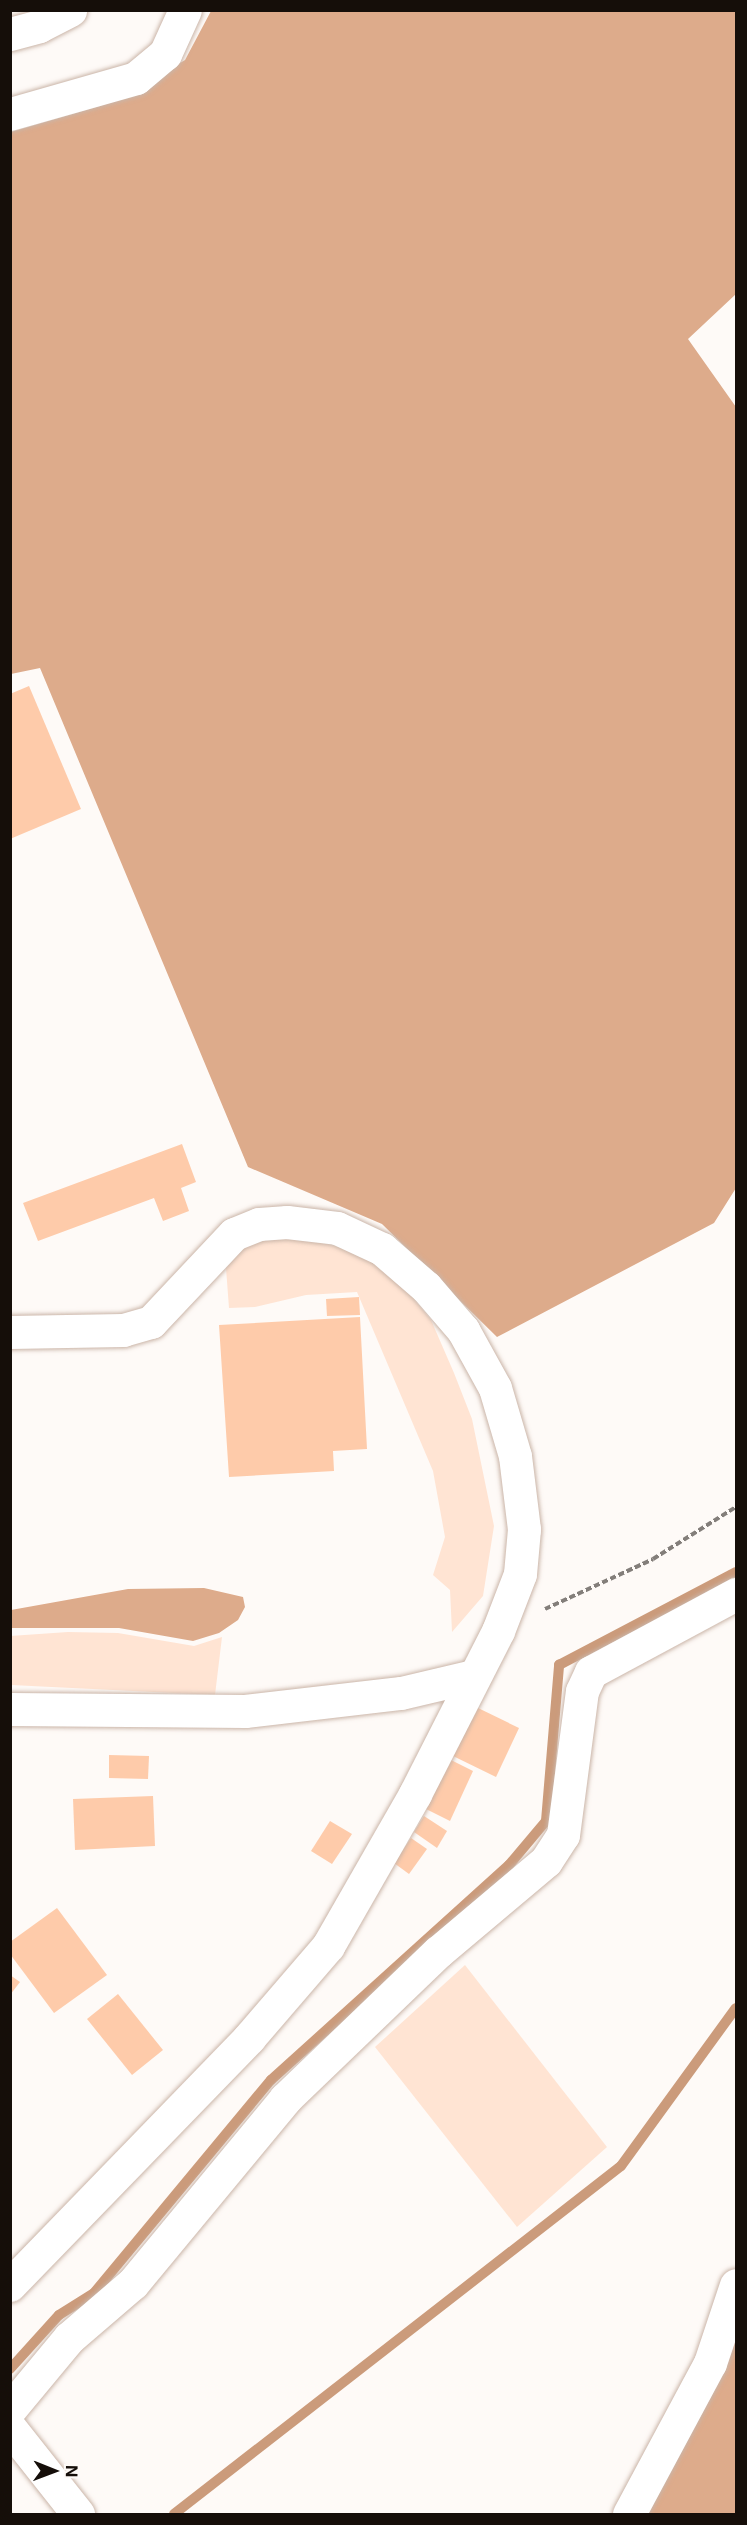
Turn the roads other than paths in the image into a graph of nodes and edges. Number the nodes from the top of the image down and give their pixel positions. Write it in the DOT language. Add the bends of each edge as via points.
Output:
graph roads {
  1 [pos="70,10"];
  2 [pos="185,10"];
  3 [pos="10,33"];
  4 [pos="10,114"];
  5 [pos="10,1332"];
  6 [pos="736,1594"];
  7 [pos="472,1676"];
  8 [pos="10,1709"];
  9 [pos="10,2285"];
  10 [pos="736,2285"];
  11 [pos="10,2409"];
  12 [pos="10,2428"];
  13 [pos="78,2514"];
  14 [pos="629,2514"];
  1 -- 3 [label="street" via="39,26"];
  2 -- 4 [label="street" via="165,54 136,78"];
  5 -- 7 [label="street" via="123,1330 151,1322 234,1234 259,1224 287,1222 337,1228 382,1249 426,1287 463,1330 495,1389 514,1456 524,1529 520,1574 498,1631"];
  6 -- 11 [label="street" via="591,1672 582,1691 563,1836 546,1861 438,1952 285,2100 133,2283 69,2338"];
  7 -- 8 [label="street" via="401,1693 245,1711"];
  7 -- 9 [label="street" via="415,1794 328,1946 249,2038"];
  10 -- 14 [label="street" via="710,2362"];
  12 -- 13 [label="street"];
}
